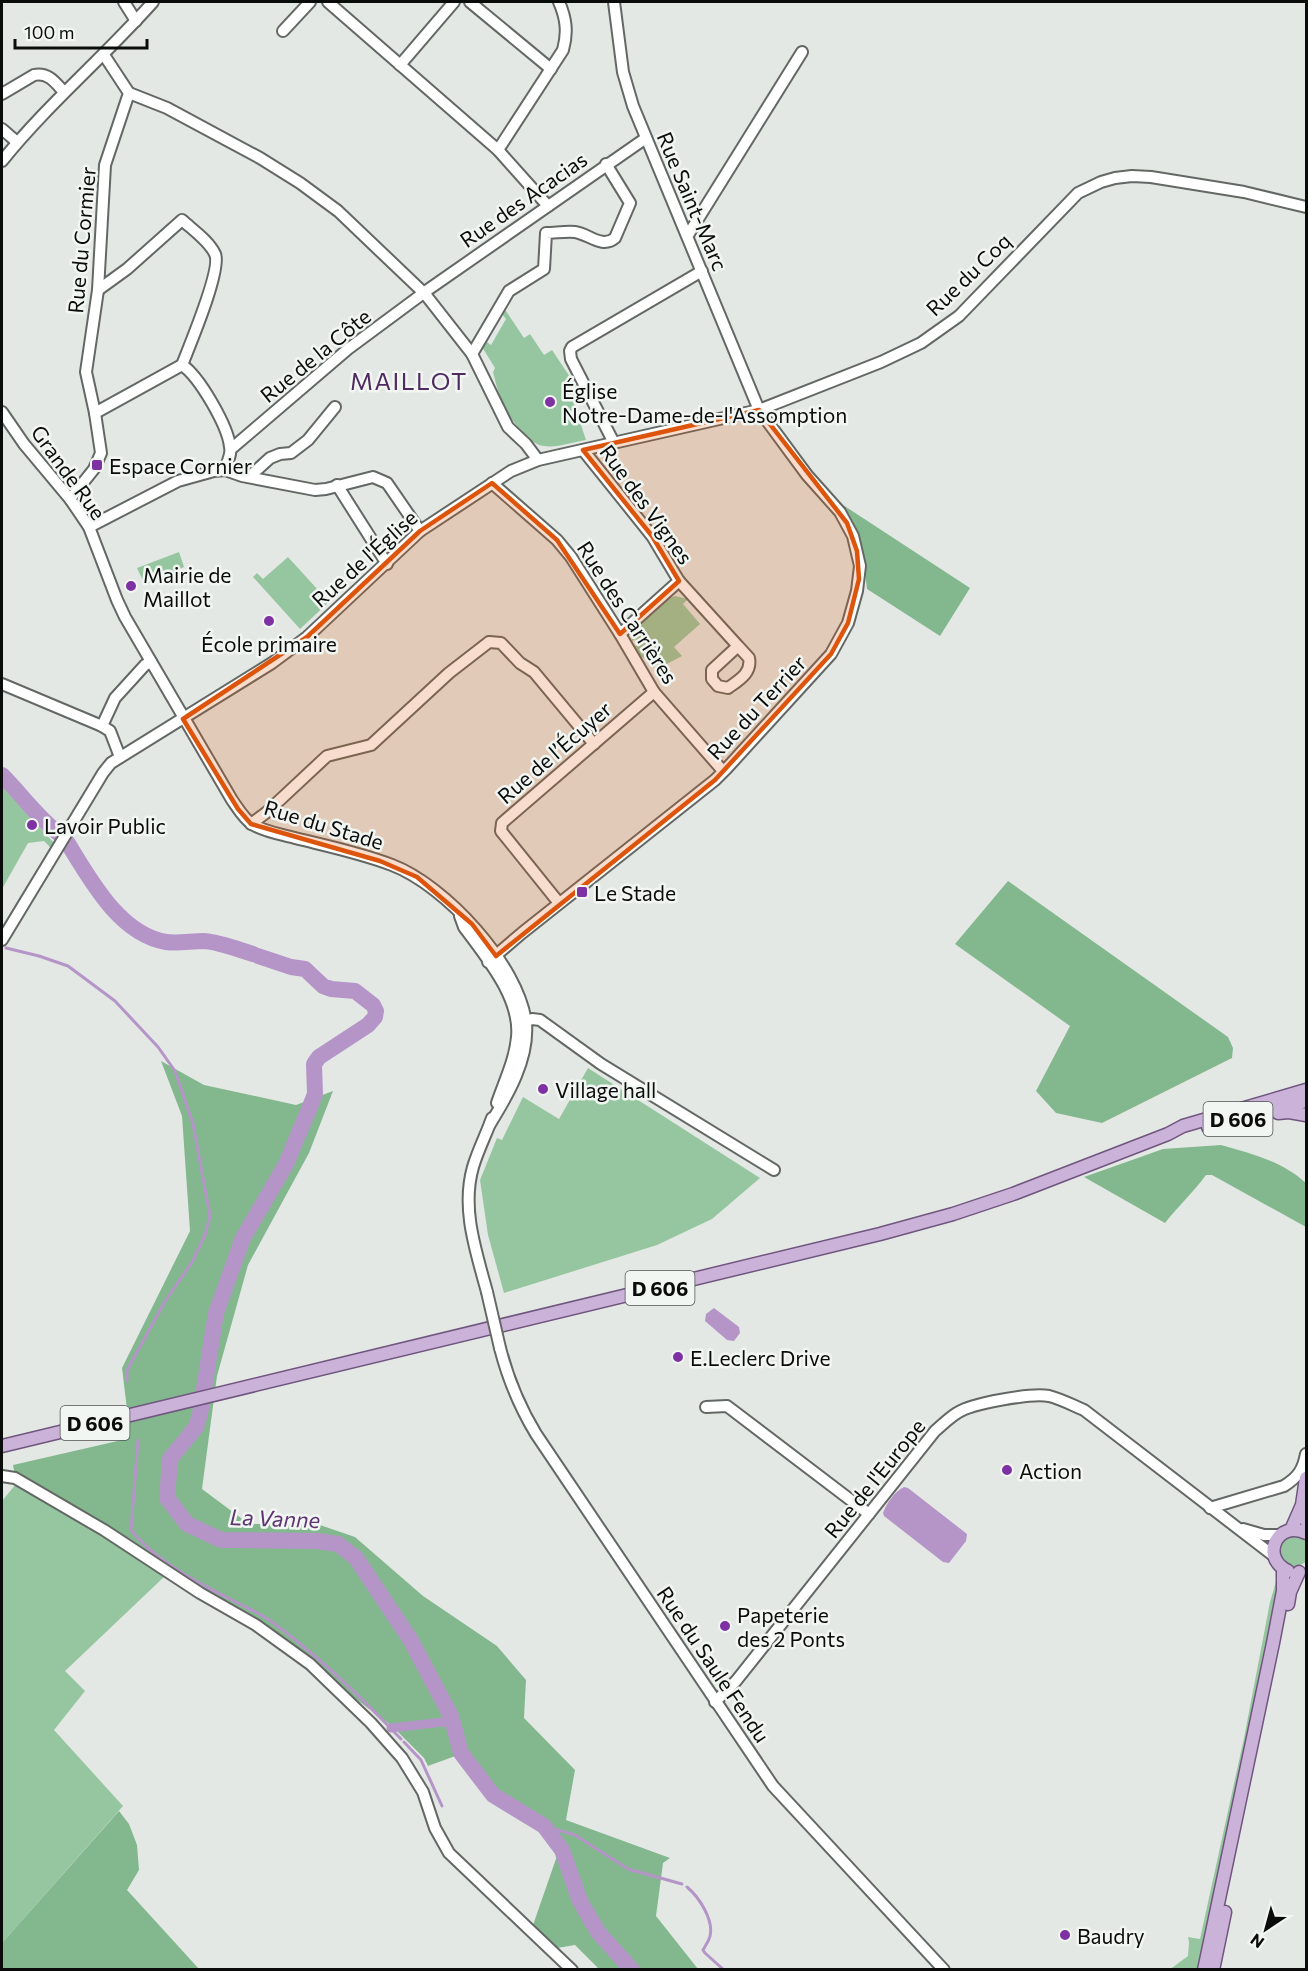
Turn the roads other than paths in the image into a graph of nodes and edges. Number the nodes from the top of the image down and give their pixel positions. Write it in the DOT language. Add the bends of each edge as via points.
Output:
graph roads {
  1 [pos="124,2"];
  2 [pos="153,2"];
  3 [pos="310,2"];
  4 [pos="328,2"];
  5 [pos="454,2"];
  6 [pos="470,2"];
  7 [pos="559,2"];
  8 [pos="614,2"];
  9 [pos="135,21"];
  10 [pos="283,31"];
  11 [pos="802,52"];
  12 [pos="104,55"];
  13 [pos="400,65"];
  14 [pos="551,69"];
  15 [pos="64,92"];
  16 [pos="129,93"];
  17 [pos="2,94"];
  18 [pos="2,129"];
  19 [pos="646,138"];
  20 [pos="17,142"];
  21 [pos="498,150"];
  22 [pos="2,161"];
  23 [pos="606,164"];
  24 [pos="548,206"];
  25 [pos="1306,207"];
  26 [pos="534,216"];
  27 [pos="546,233"];
  28 [pos="688,235"];
  29 [pos="702,271"];
  30 [pos="98,290"];
  31 [pos="425,294"];
  32 [pos="472,354"];
  33 [pos="182,365"];
  34 [pos="335,407"];
  35 [pos="759,410"];
  36 [pos="2,412"];
  37 [pos="96,413"];
  38 [pos="614,443"];
  39 [pos="231,449"];
  40 [pos="583,450"];
  41 [pos="538,460"];
  42 [pos="225,470"];
  43 [pos="249,477"];
  44 [pos="492,483"];
  45 [pos="338,485"];
  46 [pos="70,499"];
  47 [pos="89,526"];
  48 [pos="420,531"];
  49 [pos="387,564"];
  50 [pos="679,581"];
  51 [pos="620,634"];
  52 [pos="738,646"];
  53 [pos="151,662"];
  54 [pos="2,684"];
  55 [pos="654,692"];
  56 [pos="183,718"];
  57 [pos="102,726"];
  58 [pos="594,744"];
  59 [pos="120,757"];
  60 [pos="723,771"];
  61 [pos="251,824"];
  62 [pos="559,903"];
  63 [pos="2,940"];
  64 [pos="492,959"];
  65 [pos="521,1021"];
  66 [pos="1306,1082"];
  67 [pos="1306,1090"];
  68 [pos="1306,1101"];
  69 [pos="1252,1111"];
  70 [pos="1306,1115"];
  71 [pos="774,1170"];
  72 [pos="487,1292"];
  73 [pos="706,1407"];
  74 [pos="2,1446"];
  75 [pos="1306,1454"];
  76 [pos="2,1476"];
  77 [pos="1306,1478"];
  78 [pos="1210,1508"];
  79 [pos="869,1514"];
  80 [pos="1306,1517"];
  81 [pos="1306,1521"];
  82 [pos="1229,1523"];
  83 [pos="1286,1533"];
  84 [pos="1306,1533"];
  85 [pos="1274,1556"];
  86 [pos="1283,1569"];
  87 [pos="1303,1570"];
  88 [pos="715,1702"];
  89 [pos="572,1970"];
  90 [pos="944,1970"];
  91 [pos="1204,1970"];
  92 [pos="1213,1970"];
  1 -- 9 [label="street"];
  2 -- 9 [label="street"];
  3 -- 10 [label="street"];
  4 -- 13 [label="street"];
  5 -- 13 [label="street"];
  6 -- 14 [label="street"];
  7 -- 14 [label="street" via="565,15 566,37"];
  8 -- 19 [label="street, Rue Saint-Marc" via="623,72"];
  9 -- 12 [label="street"];
  11 -- 28 [label="street"];
  12 -- 15 [label="street"];
  12 -- 16 [label="street"];
  13 -- 21 [label="street"];
  14 -- 21 [label="street"];
  15 -- 17 [label="street" via="40,74"];
  15 -- 20 [label="street"];
  16 -- 30 [label="street, Rue du Cormier" via="105,165"];
  16 -- 31 [label="street" via="203,127 308,188 338,211"];
  18 -- 20 [label="street"];
  19 -- 23 [label="street, Rue des Acacias"];
  19 -- 28 [label="street, Rue Saint-Marc"];
  20 -- 22 [label="street"];
  21 -- 24 [label="street"];
  23 -- 24 [label="street, Rue des Acacias"];
  23 -- 27 [label="street" via="630,203 615,238 605,243 577,232"];
  24 -- 26 [label="street, Rue des Acacias"];
  25 -- 35 [label="street, Rue du Coq" via="1151,177 1115,178 1090,187 1078,193 959,316 921,343"];
  26 -- 27 [label="street"];
  26 -- 31 [label="street, Rue des Acacias"];
  27 -- 32 [label="street" via="544,269 509,291"];
  28 -- 29 [label="street, Rue Saint-Marc"];
  29 -- 35 [label="street, Rue Saint-Marc"];
  29 -- 38 [label="street" via="572,347 572,359"];
  30 -- 33 [label="street" via="182,220 214,252 216,265"];
  30 -- 37 [label="street, Rue du Cormier" via="86,372"];
  31 -- 32 [label="street"];
  31 -- 39 [label="street, Rue de la Côte" via="348,349"];
  32 -- 41 [label="street" via="508,427"];
  33 -- 37 [label="street"];
  33 -- 39 [label="street" via="197,379 228,434"];
  34 -- 43 [label="street" via="308,440 291,453 270,458"];
  35 -- 38 [label="street, Rue de l'Église"];
  35 -- 60 [label="street, Rue du Terrier" via="847,523 858,551 859,579 848,623 831,654"];
  36 -- 46 [label="street, Grande Rue"];
  37 -- 46 [label="street, Rue du Cormier" via="101,453 94,469"];
  38 -- 40 [label="street, Rue de l'Église"];
  39 -- 42 [label="street"];
  40 -- 41 [label="street, Rue de l'Église"];
  40 -- 50 [label="street, Rue des Vignes" via="652,536"];
  41 -- 44 [label="street, Rue de l'Église"];
  42 -- 43 [label="street"];
  42 -- 47 [label="street" via="178,481"];
  43 -- 45 [label="street" via="315,490"];
  44 -- 48 [label="street, Rue de l'Église"];
  44 -- 51 [label="street, Rue des Carrières" via="557,540"];
  45 -- 48 [label="street" via="373,477 381,479"];
  45 -- 49 [label="street"];
  46 -- 47 [label="street, Grande Rue"];
  47 -- 53 [label="street, Grande Rue" via="117,600"];
  48 -- 49 [label="street, Rue de l'Église"];
  49 -- 56 [label="street, Rue de l'Église" via="307,637"];
  50 -- 51 [label="street, Rue des Vignes"];
  50 -- 52 [label="street, Rue des Vignes"];
  51 -- 55 [label="street, Rue des Carrières"];
  53 -- 56 [label="street, Grande Rue"];
  53 -- 57 [label="street" via="115,698"];
  54 -- 57 [label="street"];
  55 -- 58 [label="street, Rue de l’Écuyer"];
  55 -- 60 [label="street, Rue des Carrières"];
  56 -- 59 [label="street, Rue de l'Église"];
  56 -- 61 [label="street, Rue du Stade" via="232,800"];
  57 -- 59 [label="street" via="110,731"];
  58 -- 61 [label="street" via="534,672 501,644 489,642 448,673 371,745 327,756"];
  58 -- 62 [label="street, Rue de l’Écuyer" via="501,826 501,831"];
  59 -- 63 [label="street, Rue de l'Église" via="103,773"];
  60 -- 62 [label="street, Rue du Terrier"];
  61 -- 64 [label="street, Rue du Stade" via="394,866 429,885 472,924"];
  62 -- 64 [label="street, Rue du Terrier"];
  64 -- 65 [label="street, Rue du Stade" via="515,987"];
  65 -- 71 [label="street" via="540,1020 601,1064"];
  65 -- 72 [label="street, Rue du Stade" via="521,1064 490,1124 469,1189 470,1224"];
  66 -- 69 [label="main road, D 606"];
  67 -- 69 [label="main road, D 606"];
  68 -- 69 [label="main road, D 606"];
  69 -- 70 [label="main road"];
  69 -- 74 [label="main road, D 606" via="1187,1133 1168,1134 1013,1194 901,1228"];
  72 -- 88 [label="street, Rue du Saule Fendu, bridge" via="508,1378 526,1418"];
  73 -- 79 [label="street" via="727,1406"];
  75 -- 78 [label="street" via="1302,1471 1284,1486"];
  76 -- 89 [label="street" via="15,1478 104,1530 256,1625 310,1664 402,1758 423,1792 435,1828 449,1853"];
  77 -- 83 [label="main road" via="1302,1505"];
  78 -- 79 [label="street, Rue de l'Europe" via="1084,1410 1047,1396 1024,1396 958,1412 935,1431"];
  78 -- 82 [label="street, Rue de l'Europe"];
  79 -- 88 [label="street, Rue de l'Europe"];
  80 -- 81 [label="main road"];
  82 -- 83 [label="street, Rue de l'Europe" via="1252,1533"];
  82 -- 85 [label="street, Rue de l'Europe"];
  83 -- 84 [label="main road"];
  83 -- 85 [label="main road" via="1274,1545"];
  85 -- 86 [label="main road"];
  86 -- 87 [label="main road"];
  86 -- 91 [label="main road" via="1277,1622"];
  87 -- 92 [label="main road" via="1290,1592"];
  88 -- 90 [label="street, Rue du Saule Fendu" via="773,1786"];
}
